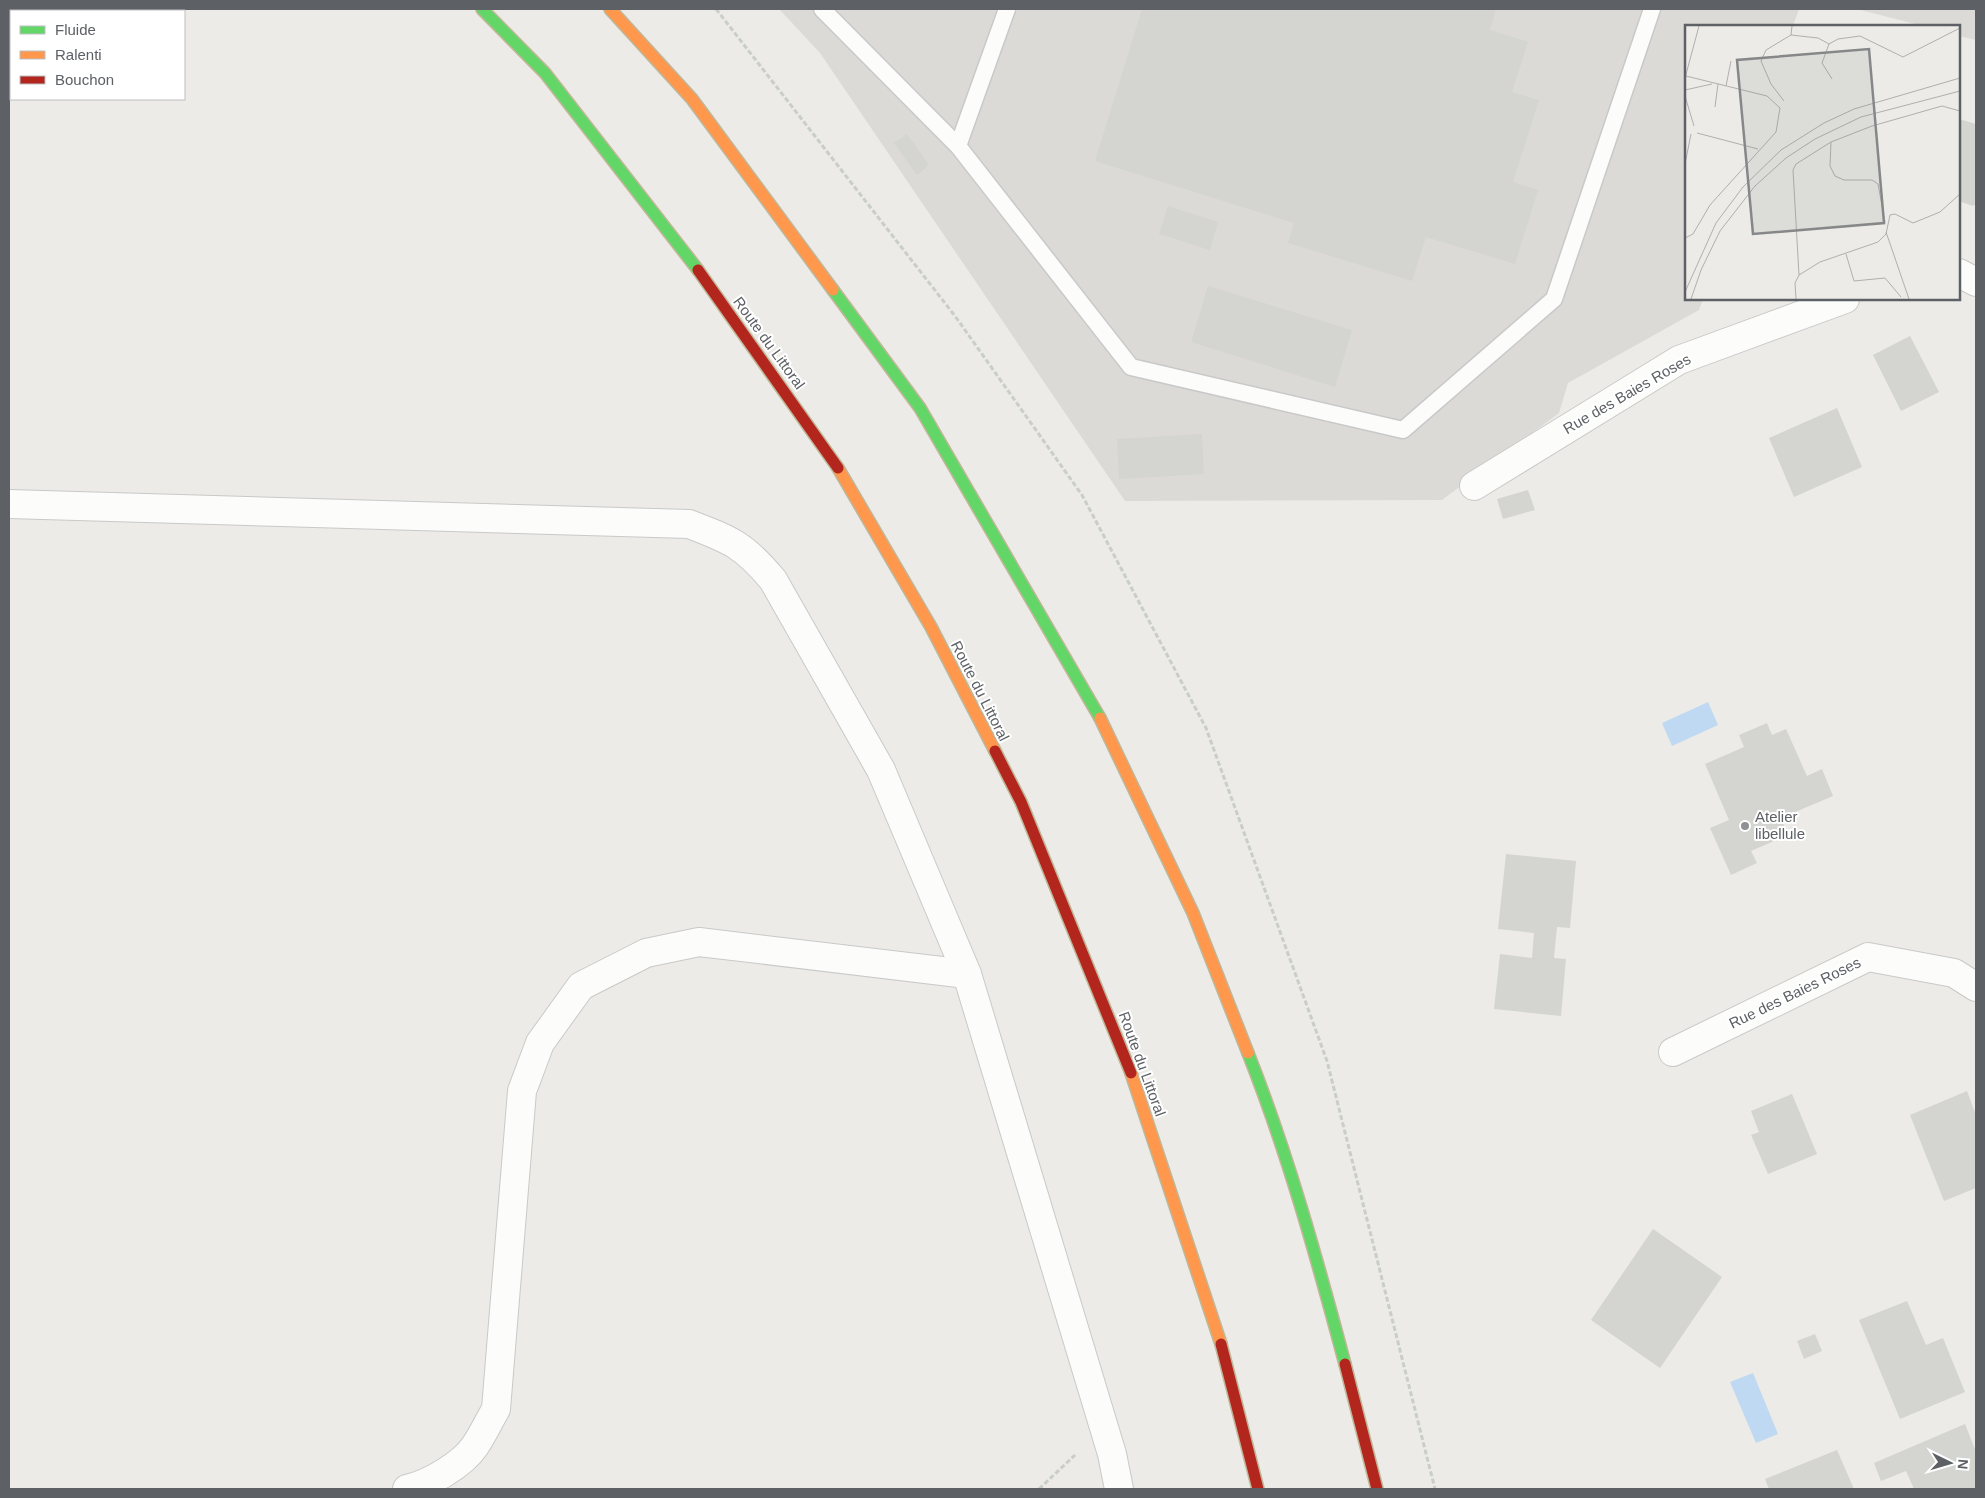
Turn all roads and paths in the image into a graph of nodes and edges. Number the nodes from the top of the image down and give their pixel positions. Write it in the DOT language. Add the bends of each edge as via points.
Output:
graph roads {
  1 [pos="482,9"];
  2 [pos="610,9"];
  3 [pos="716,9"];
  4 [pos="822,9"];
  5 [pos="1007,9"];
  6 [pos="1652,9"];
  7 [pos="958,146"];
  8 [pos="1960,274"];
  9 [pos="1976,282"];
  10 [pos="1841,300"];
  11 [pos="1474,486"];
  12 [pos="9,504"];
  13 [pos="967,974"];
  14 [pos="1976,987"];
  15 [pos="1673,1052"];
  16 [pos="1104,1427"];
  17 [pos="407,1489"];
  18 [pos="1039,1489"];
  19 [pos="1119,1489"];
  20 [pos="1258,1489"];
  21 [pos="1377,1489"];
  22 [pos="1435,1489"];
  1 -- 20 [label="highway, Route du Littoral" via="545,73 690,259 830,453 930,627 1021,802 1127,1062 1221,1342"];
  2 -- 21 [label="highway" via="692,99 920,408 1108,731 1193,913 1265,1095 1320,1269"];
  3 -- 22 [label="path" via="955,316 1082,495 1206,728 1327,1061"];
  4 -- 7 [label="lane"];
  5 -- 7 [label="lane"];
  6 -- 7 [label="lane" via="1554,300 1403,430 1131,368"];
  8 -- 9 [label="street"];
  10 -- 11 [label="street, Rue des Baies Roses" via="1679,360"];
  12 -- 13 [label="street" via="690,524 730,540 753,556 773,580 881,770"];
  13 -- 16 [label="street"];
  13 -- 17 [label="street" via="699,942 646,953 581,986 540,1043 522,1091 496,1409 474,1448 448,1471"];
  14 -- 15 [label="street, Rue des Baies Roses" via="1954,973 1868,956"];
  16 -- 18 [label="path"];
  16 -- 19 [label="street"];
}
